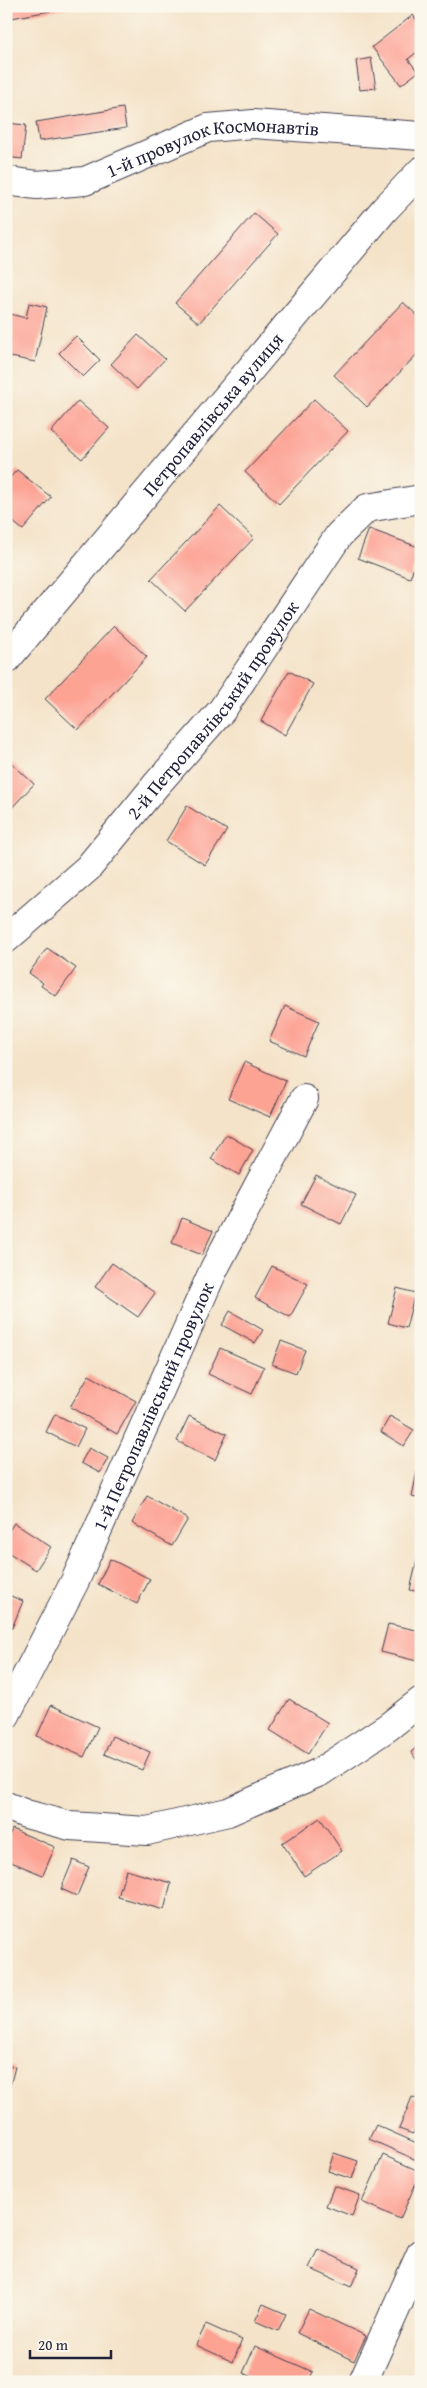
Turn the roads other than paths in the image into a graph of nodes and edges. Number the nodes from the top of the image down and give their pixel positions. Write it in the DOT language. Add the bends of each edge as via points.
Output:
graph roads {
  1 [pos="421,136"];
  2 [pos="421,171"];
  3 [pos="6,181"];
  4 [pos="421,499"];
  5 [pos="6,660"];
  6 [pos="6,939"];
  7 [pos="304,1099"];
  8 [pos="421,1701"];
  9 [pos="6,1716"];
  10 [pos="6,1806"];
  11 [pos="421,2253"];
  12 [pos="363,2382"];
  1 -- 3 [label="street, 1-й провулок Космонавтів" via="252,124 208,128 85,181 37,185"];
  2 -- 5 [label="street, Петропавлівська вулиця" via="384,210"];
  4 -- 6 [label="street, 2-й Петропавлівський провулок" via="367,508 339,535 222,710 88,868"];
  7 -- 9 [label="street, 1-й Петропавлівський провулок" via="214,1269 74,1580"];
  8 -- 10 [label="street" via="320,1772 228,1812 147,1831 70,1826"];
  11 -- 12 [label="street"];
}
